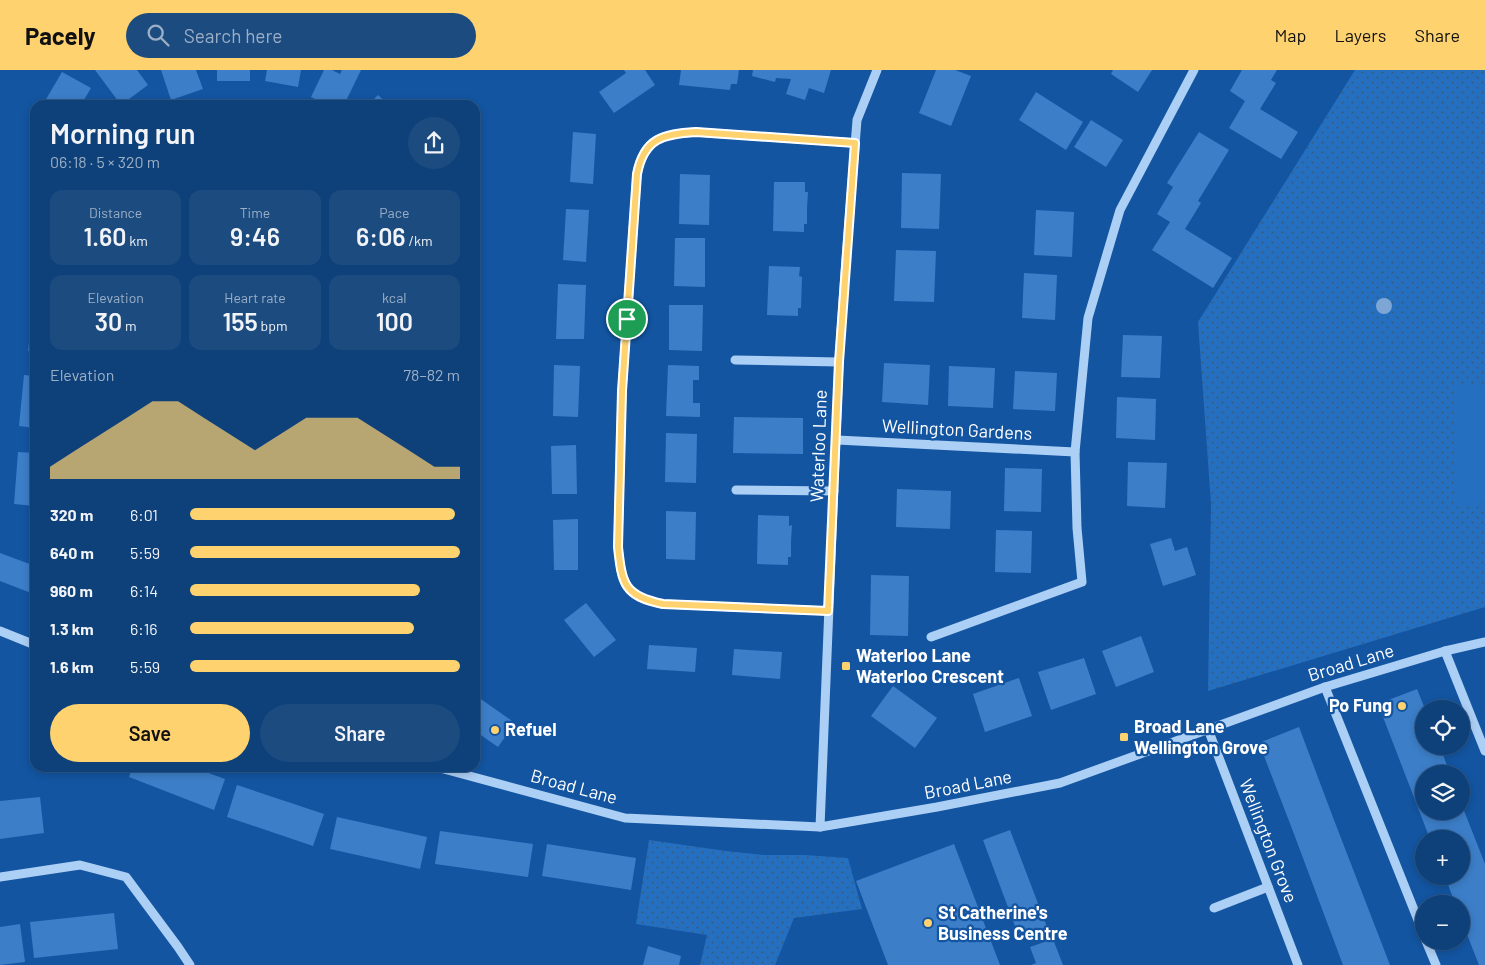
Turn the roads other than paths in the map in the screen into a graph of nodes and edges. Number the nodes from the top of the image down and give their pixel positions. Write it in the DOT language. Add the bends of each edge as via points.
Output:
graph roads {
  1 [pos="877,70"];
  2 [pos="1194,70"];
  3 [pos="855,143"];
  4 [pos="736,360"];
  5 [pos="839,362"];
  6 [pos="837,440"];
  7 [pos="1075,452"];
  8 [pos="736,490"];
  9 [pos="834,491"];
  10 [pos="828,611"];
  11 [pos="0,631"];
  12 [pos="931,637"];
  13 [pos="1485,642"];
  14 [pos="30,643"];
  15 [pos="1446,650"];
  16 [pos="1325,687"];
  17 [pos="1208,729"];
  18 [pos="1485,751"];
  19 [pos="455,772"];
  20 [pos="820,827"];
  21 [pos="0,878"];
  22 [pos="1268,887"];
  23 [pos="1214,908"];
  24 [pos="1415,912"];
  25 [pos="1430,950"];
  26 [pos="190,965"];
  27 [pos="1298,965"];
  28 [pos="1436,965"];
  1 -- 3 [label="street, Waterloo Lane" via="857,120"];
  2 -- 7 [label="street" via="1120,210 1088,318"];
  3 -- 5 [label="street, Waterloo Lane"];
  3 -- 10 [label="street" via="696,132 658,138 647,147 639,160 637,174 622,391 618,547 625,585 646,601 663,604"];
  4 -- 5 [label="street"];
  5 -- 6 [label="street, Waterloo Lane"];
  6 -- 7 [label="street, Wellington Gardens"];
  6 -- 9 [label="street, Waterloo Lane"];
  7 -- 12 [label="street" via="1082,582"];
  8 -- 9 [label="street"];
  9 -- 10 [label="street, Waterloo Lane"];
  10 -- 20 [label="street, Waterloo Lane"];
  11 -- 14 [label="street"];
  13 -- 15 [label="street, Broad Lane"];
  15 -- 16 [label="street, Broad Lane"];
  15 -- 18 [label="street"];
  16 -- 17 [label="street, Broad Lane"];
  16 -- 24 [label="street"];
  17 -- 20 [label="street, Broad Lane" via="1060,783"];
  17 -- 22 [label="street, Wellington Grove"];
  19 -- 20 [label="street, Broad Lane" via="625,818"];
  21 -- 26 [label="street" via="80,865 126,877"];
  22 -- 23 [label="street"];
  22 -- 27 [label="street, Wellington Grove"];
  25 -- 28 [label="street"];
}
